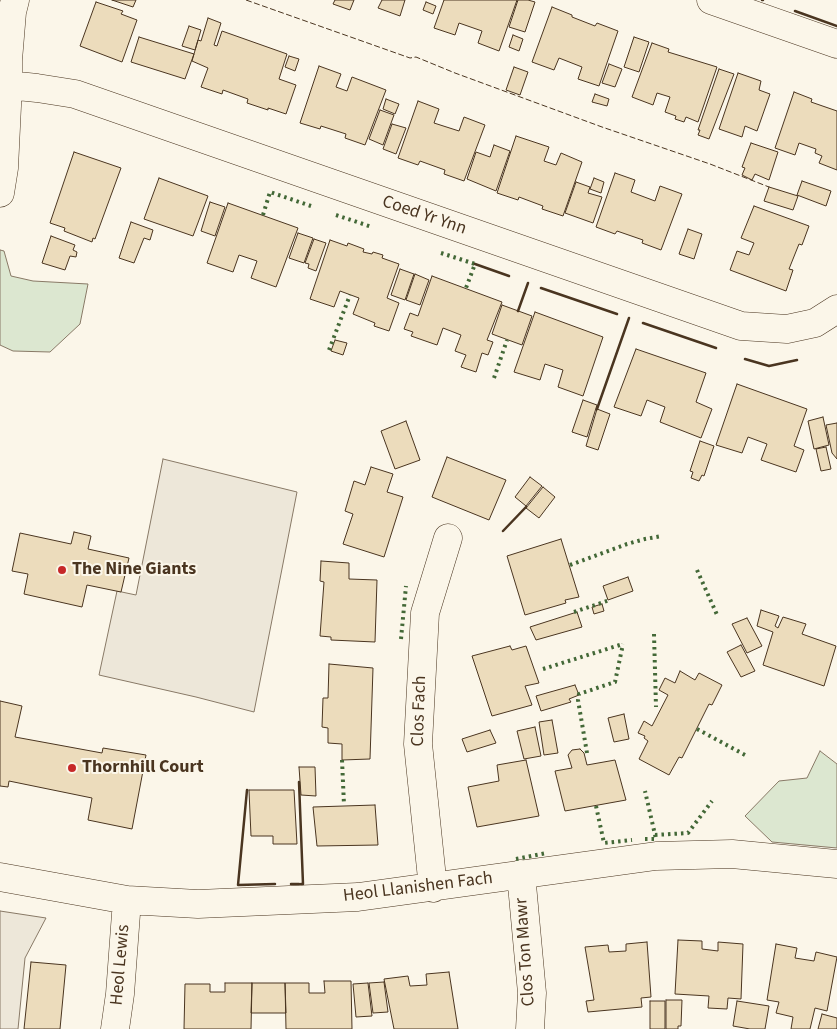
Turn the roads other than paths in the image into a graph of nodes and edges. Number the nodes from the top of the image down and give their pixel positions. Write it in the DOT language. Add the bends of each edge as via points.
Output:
graph roads {
  1 [pos="15,0"];
  2 [pos="711,0"];
  3 [pos="837,44"];
  4 [pos="8,85"];
  5 [pos="0,193"];
  6 [pos="837,309"];
  7 [pos="448,538"];
  8 [pos="837,864"];
  9 [pos="521,874"];
  10 [pos="0,877"];
  11 [pos="433,888"];
  12 [pos="127,900"];
  13 [pos="115,1029"];
  14 [pos="530,1029"];
  1 -- 4 [label="street"];
  2 -- 3 [label="street"];
  4 -- 5 [label="street"];
  4 -- 6 [label="street, Coed Yr Ynn" via="75,94 741,326 786,329 815,323"];
  7 -- 11 [label="street, Clos Fach" via="425,613 418,744"];
  8 -- 9 [label="street, Heol Llanishen Fach" via="732,854 656,856"];
  9 -- 11 [label="street, Heol Llanishen Fach"];
  9 -- 14 [label="street, Clos Ton Mawr" via="532,993"];
  10 -- 12 [label="street, Heol Llanishen Fach"];
  11 -- 12 [label="street, Heol Llanishen Fach" via="358,897 271,902 198,904"];
  12 -- 13 [label="street, Heol Lewis"];
}
